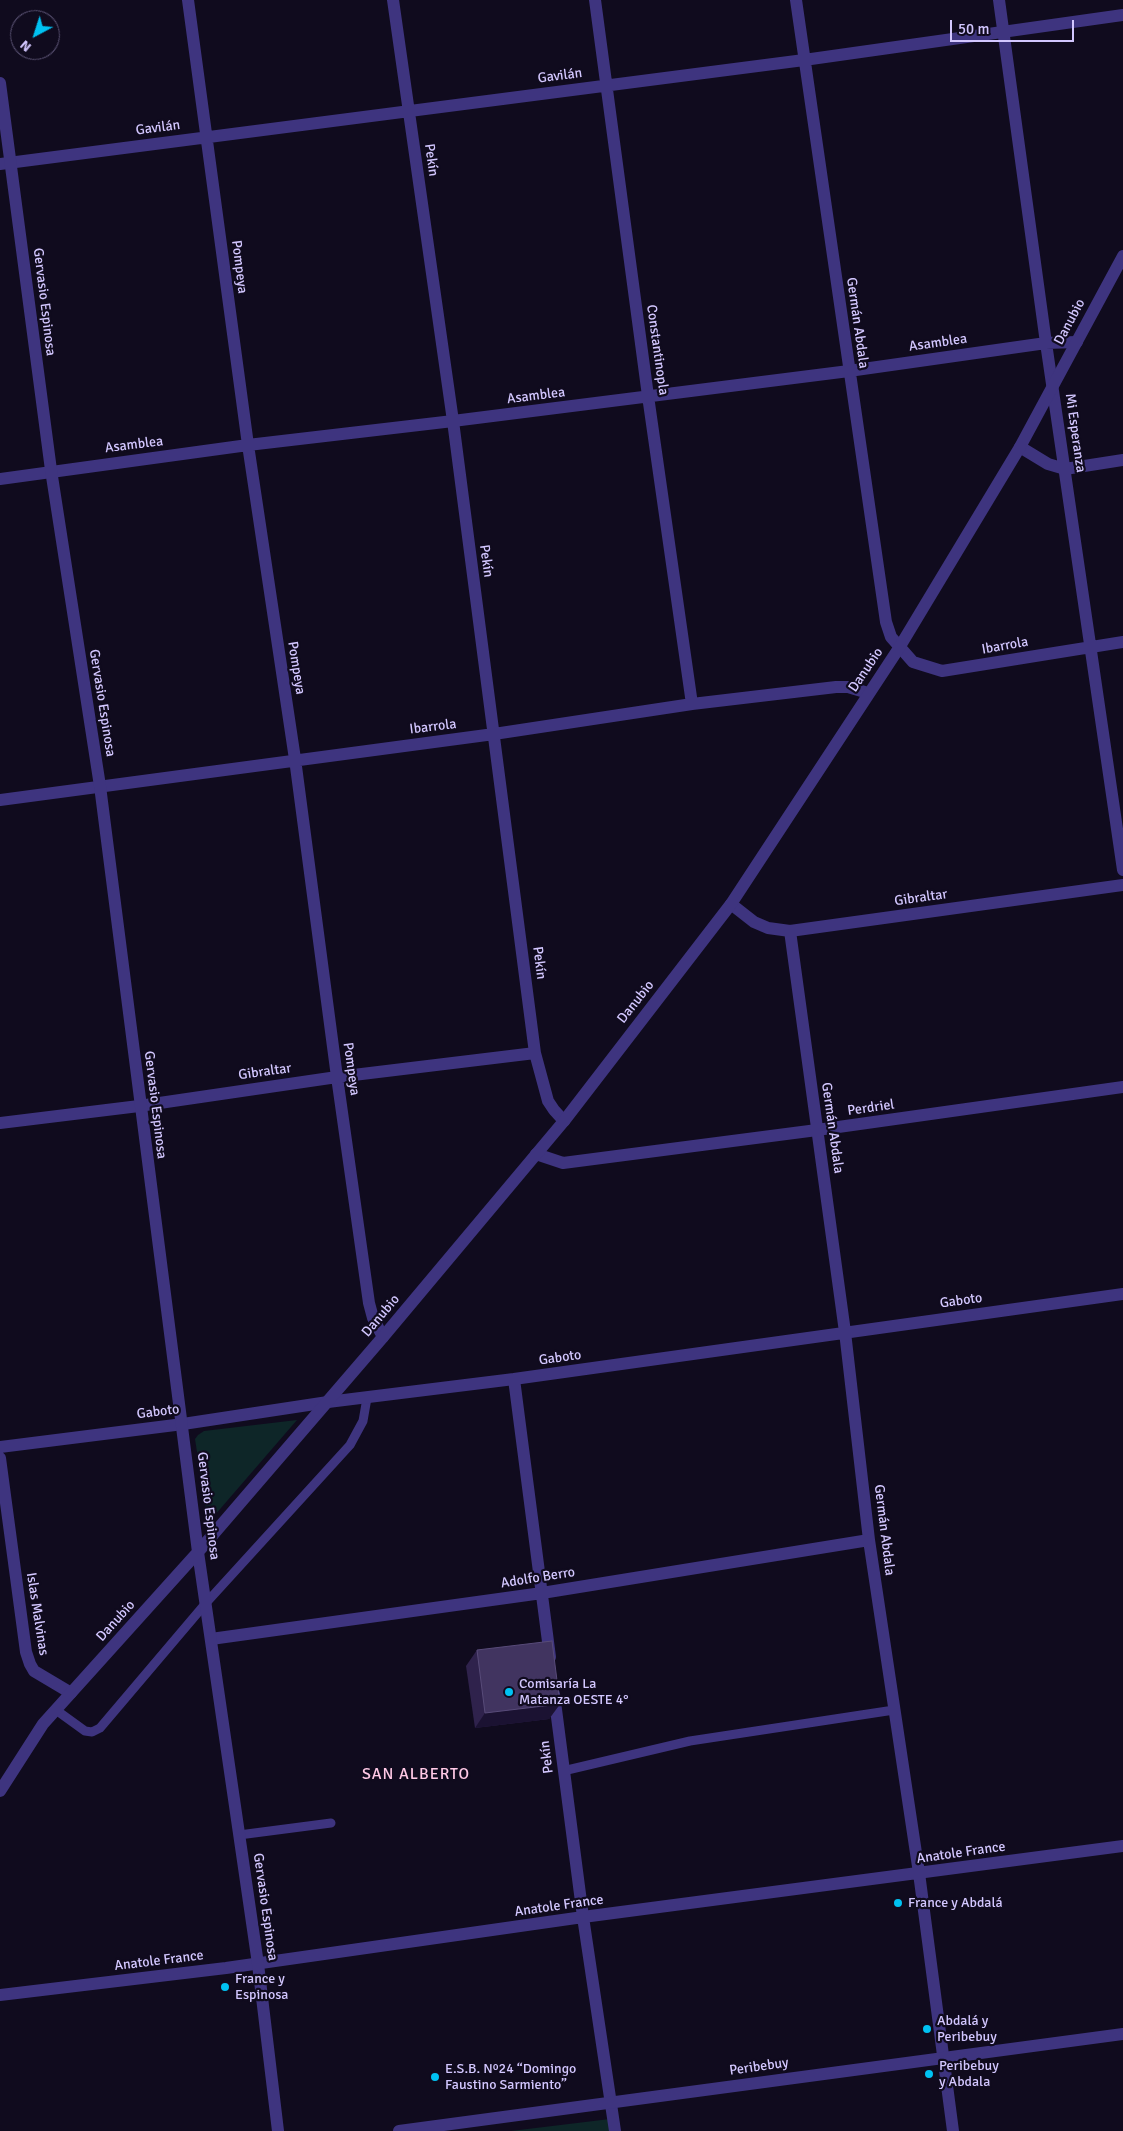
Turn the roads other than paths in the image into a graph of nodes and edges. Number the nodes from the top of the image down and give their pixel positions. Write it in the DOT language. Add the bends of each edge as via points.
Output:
graph roads {
  1 [pos="188,0"];
  2 [pos="393,0"];
  3 [pos="595,0"];
  4 [pos="796,0"];
  5 [pos="999,0"];
  6 [pos="1123,14"];
  7 [pos="1003,31"];
  8 [pos="804,60"];
  9 [pos="0,83"];
  10 [pos="606,85"];
  11 [pos="408,110"];
  12 [pos="207,137"];
  13 [pos="5,164"];
  14 [pos="1123,257"];
  15 [pos="1077,342"];
  16 [pos="1046,344"];
  17 [pos="849,371"];
  18 [pos="1054,386"];
  19 [pos="648,396"];
  20 [pos="453,422"];
  21 [pos="248,445"];
  22 [pos="1020,447"];
  23 [pos="1123,460"];
  24 [pos="1066,469"];
  25 [pos="51,470"];
  26 [pos="0,479"];
  27 [pos="1123,642"];
  28 [pos="1091,646"];
  29 [pos="899,648"];
  30 [pos="868,694"];
  31 [pos="692,704"];
  32 [pos="494,734"];
  33 [pos="295,759"];
  34 [pos="100,786"];
  35 [pos="0,800"];
  36 [pos="1123,870"];
  37 [pos="1123,885"];
  38 [pos="731,904"];
  39 [pos="790,931"];
  40 [pos="535,1053"];
  41 [pos="337,1077"];
  42 [pos="1123,1087"];
  43 [pos="139,1106"];
  44 [pos="564,1120"];
  45 [pos="0,1122"];
  46 [pos="817,1130"];
  47 [pos="536,1154"];
  48 [pos="1123,1294"];
  49 [pos="845,1332"];
  50 [pos="383,1337"];
  51 [pos="514,1379"];
  52 [pos="367,1398"];
  53 [pos="328,1402"];
  54 [pos="183,1424"];
  55 [pos="0,1447"];
  56 [pos="0,1458"];
  57 [pos="869,1540"];
  58 [pos="198,1552"];
  59 [pos="542,1593"];
  60 [pos="206,1603"];
  61 [pos="211,1639"];
  62 [pos="71,1693"];
  63 [pos="56,1710"];
  64 [pos="894,1710"];
  65 [pos="563,1771"];
  66 [pos="1,1785"];
  67 [pos="331,1823"];
  68 [pos="239,1835"];
  69 [pos="1123,1846"];
  70 [pos="919,1873"];
  71 [pos="583,1918"];
  72 [pos="258,1964"];
  73 [pos="0,1995"];
  74 [pos="1123,2034"];
  75 [pos="943,2057"];
  76 [pos="611,2101"];
  77 [pos="278,2131"];
  78 [pos="399,2131"];
  79 [pos="615,2131"];
  80 [pos="953,2131"];
  1 -- 12 [label="street, Pompeya"];
  2 -- 11 [label="street, Pekín"];
  3 -- 10 [label="street, Constantinopla"];
  4 -- 8 [label="street, Germán Abdala"];
  5 -- 7 [label="street, Mi Esperanza"];
  6 -- 7 [label="street, Gavilán"];
  7 -- 8 [label="street, Gavilán"];
  7 -- 16 [label="street, Mi Esperanza"];
  8 -- 10 [label="street, Gavilán"];
  8 -- 17 [label="street, Germán Abdala"];
  9 -- 13 [label="street, Gervasio Espinosa"];
  10 -- 11 [label="street, Gavilán"];
  10 -- 19 [label="street, Constantinopla"];
  11 -- 12 [label="street, Gavilán"];
  11 -- 20 [label="street, Pekín"];
  12 -- 13 [label="street, Gavilán"];
  12 -- 21 [label="street, Pompeya"];
  13 -- 25 [label="street, Gervasio Espinosa"];
  14 -- 15 [label="street, Danubio"];
  15 -- 16 [label="street, Asamblea"];
  15 -- 18 [label="street, Danubio"];
  16 -- 17 [label="street, Asamblea"];
  16 -- 18 [label="street, Mi Esperanza"];
  17 -- 19 [label="street, Asamblea"];
  17 -- 29 [label="street, Germán Abdala" via="886,622"];
  18 -- 22 [label="street, Danubio"];
  18 -- 24 [label="street, Mi Esperanza"];
  19 -- 20 [label="street, Asamblea"];
  19 -- 31 [label="street, Constantinopla"];
  20 -- 21 [label="street, Asamblea"];
  20 -- 32 [label="street, Pekín"];
  21 -- 25 [label="street, Asamblea"];
  21 -- 33 [label="street, Pompeya"];
  22 -- 24 [label="street" via="1048,464"];
  22 -- 29 [label="street, Danubio"];
  23 -- 24 [label="street"];
  24 -- 28 [label="street, Mi Esperanza"];
  25 -- 26 [label="street, Asamblea"];
  25 -- 34 [label="street, Gervasio Espinosa"];
  27 -- 28 [label="street, Ibarrola"];
  28 -- 29 [label="street, Ibarrola" via="942,671 913,662"];
  28 -- 36 [label="street, Mi Esperanza"];
  29 -- 30 [label="street, Danubio"];
  30 -- 31 [label="street, Ibarrola" via="848,687 836,687"];
  30 -- 38 [label="street, Danubio"];
  31 -- 32 [label="street, Ibarrola"];
  32 -- 33 [label="street, Ibarrola"];
  32 -- 40 [label="street, Pekín"];
  33 -- 34 [label="street, Ibarrola"];
  33 -- 41 [label="street, Pompeya"];
  34 -- 35 [label="street, Ibarrola"];
  34 -- 43 [label="street, Gervasio Espinosa"];
  37 -- 39 [label="street, Gibraltar"];
  38 -- 39 [label="street, Gibraltar" via="761,925"];
  38 -- 44 [label="street, Danubio"];
  39 -- 46 [label="street, Germán Abdala"];
  40 -- 41 [label="street, Gibraltar"];
  40 -- 44 [label="street, Pekín" via="548,1101"];
  41 -- 43 [label="street, Gibraltar"];
  41 -- 50 [label="street, Pompeya" via="369,1303"];
  42 -- 46 [label="street, Perdriel"];
  43 -- 45 [label="street, Gibraltar"];
  43 -- 54 [label="street, Gervasio Espinosa"];
  44 -- 47 [label="street, Danubio"];
  46 -- 47 [label="street, Perdriel" via="562,1163"];
  46 -- 49 [label="street, Germán Abdala"];
  47 -- 50 [label="street, Danubio"];
  48 -- 49 [label="street, Gaboto"];
  49 -- 51 [label="street, Gaboto"];
  49 -- 57 [label="street, Germán Abdala"];
  50 -- 53 [label="street, Danubio"];
  51 -- 52 [label="street, Gaboto"];
  51 -- 59 [label="street, Pekín"];
  52 -- 53 [label="street, Gaboto"];
  52 -- 60 [label="lane" via="363,1421 350,1445"];
  53 -- 54 [label="street, Gaboto"];
  53 -- 58 [label="street, Danubio"];
  54 -- 55 [label="street, Gaboto"];
  54 -- 58 [label="street, Gervasio Espinosa"];
  56 -- 62 [label="street, Islas Malvinas" via="26,1652 34,1671"];
  57 -- 59 [label="street, Adolfo Berro"];
  57 -- 64 [label="street, Germán Abdala"];
  58 -- 60 [label="street, Gervasio Espinosa"];
  58 -- 62 [label="street, Danubio"];
  59 -- 61 [label="street, Adolfo Berro"];
  59 -- 65 [label="street, Pekín"];
  60 -- 61 [label="street, Gervasio Espinosa"];
  60 -- 63 [label="lane" via="100,1728 85,1731"];
  61 -- 68 [label="street, Gervasio Espinosa"];
  62 -- 63 [label="street"];
  63 -- 66 [label="street"];
  64 -- 65 [label="lane" via="690,1741"];
  64 -- 70 [label="street, Germán Abdala"];
  65 -- 71 [label="street, Pekín"];
  67 -- 68 [label="lane"];
  68 -- 72 [label="street, Gervasio Espinosa"];
  69 -- 70 [label="street, Anatole France"];
  70 -- 71 [label="street, Anatole France"];
  70 -- 75 [label="street, Germán Abdala"];
  71 -- 72 [label="street, Anatole France"];
  71 -- 76 [label="street, Pekín"];
  72 -- 73 [label="street, Anatole France"];
  72 -- 77 [label="street, Gervasio Espinosa"];
  74 -- 75 [label="street, Peribebuy"];
  75 -- 76 [label="street, Peribebuy"];
  75 -- 80 [label="street, Germán Abdala"];
  76 -- 78 [label="street, Peribebuy"];
  76 -- 79 [label="street, Pekín"];
}
